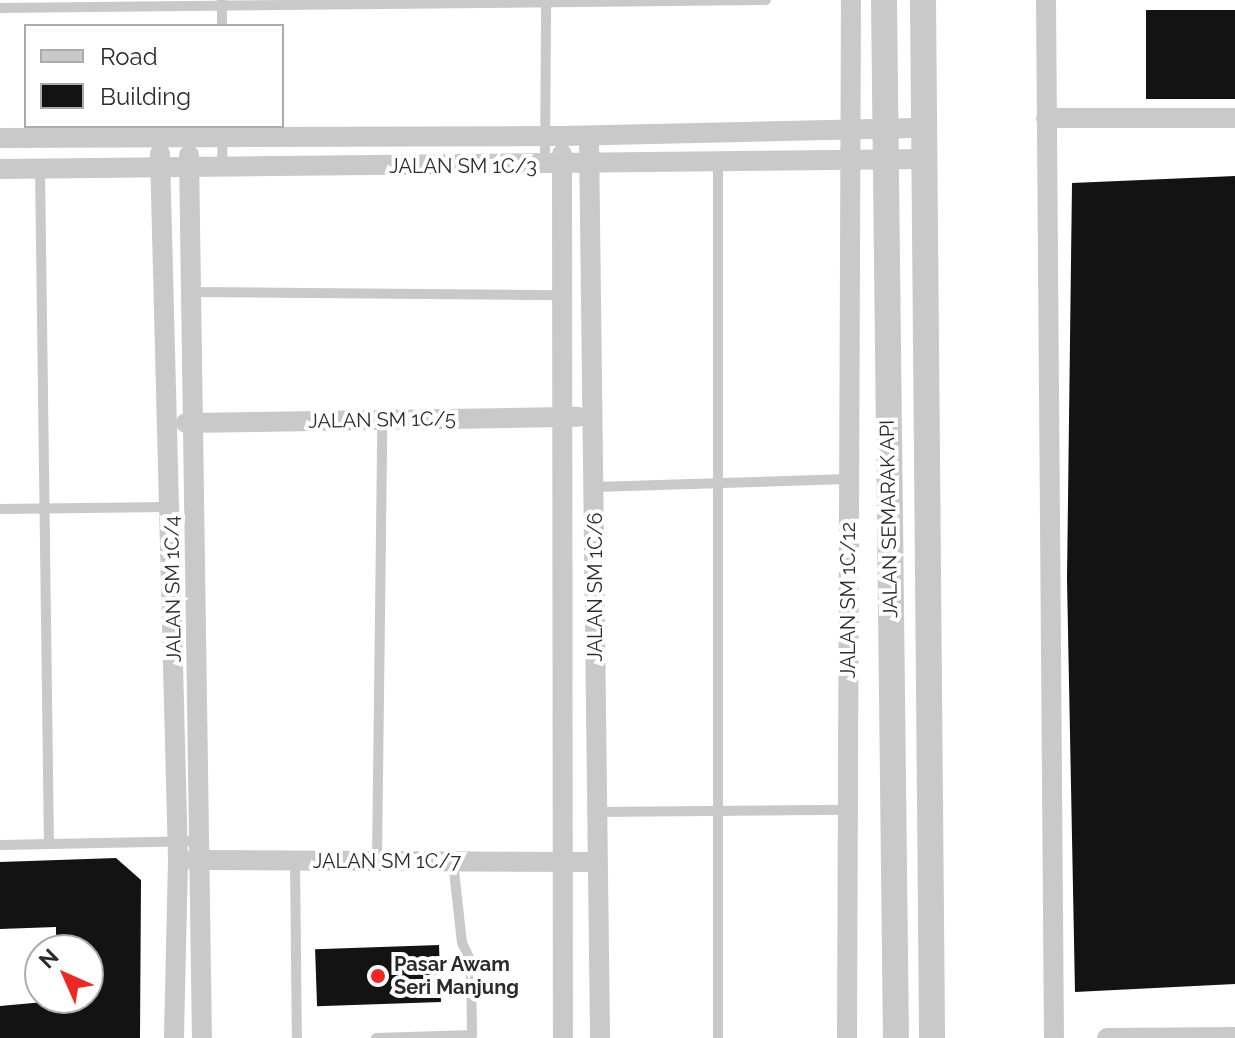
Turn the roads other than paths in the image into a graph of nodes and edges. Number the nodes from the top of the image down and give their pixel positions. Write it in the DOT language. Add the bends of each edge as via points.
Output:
graph roads {
  1 [pos="766,0"];
  2 [pos="851,0"];
  3 [pos="884,0"];
  4 [pos="923,0"];
  5 [pos="1046,0"];
  6 [pos="546,3"];
  7 [pos="222,5"];
  8 [pos="0,8"];
  9 [pos="1046,118"];
  10 [pos="1235,118"];
  11 [pos="884,128"];
  12 [pos="926,128"];
  13 [pos="849,131"];
  14 [pos="223,132"];
  15 [pos="554,136"];
  16 [pos="589,136"];
  17 [pos="0,138"];
  18 [pos="159,139"];
  19 [pos="189,139"];
  20 [pos="926,159"];
  21 [pos="884,162"];
  22 [pos="849,163"];
  23 [pos="718,164"];
  24 [pos="554,165"];
  25 [pos="590,165"];
  26 [pos="222,166"];
  27 [pos="161,167"];
  28 [pos="189,167"];
  29 [pos="40,168"];
  30 [pos="0,169"];
  31 [pos="192,292"];
  32 [pos="563,295"];
  33 [pos="564,417"];
  34 [pos="595,417"];
  35 [pos="382,420"];
  36 [pos="170,423"];
  37 [pos="196,423"];
  38 [pos="848,479"];
  39 [pos="719,483"];
  40 [pos="595,487"];
  41 [pos="171,507"];
  42 [pos="0,509"];
  43 [pos="42,509"];
  44 [pos="847,810"];
  45 [pos="715,811"];
  46 [pos="596,812"];
  47 [pos="49,844"];
  48 [pos="0,845"];
  49 [pos="202,850"];
  50 [pos="178,851"];
  51 [pos="295,860"];
  52 [pos="377,860"];
  53 [pos="453,861"];
  54 [pos="562,861"];
  55 [pos="596,862"];
  56 [pos="1235,1037"];
  57 [pos="174,1038"];
  58 [pos="202,1038"];
  59 [pos="297,1038"];
  60 [pos="376,1038"];
  61 [pos="563,1038"];
  62 [pos="600,1038"];
  63 [pos="718,1038"];
  64 [pos="847,1038"];
  65 [pos="896,1038"];
  66 [pos="932,1038"];
  67 [pos="1054,1038"];
  68 [pos="1107,1038"];
  1 -- 6 [label="lane"];
  2 -- 13 [label="street, JALAN SM 1C/12"];
  3 -- 11 [label="street, JALAN SEMARAK API"];
  4 -- 12 [label="street, JALAN SEMARAK API"];
  5 -- 9 [label="street"];
  6 -- 7 [label="lane"];
  6 -- 15 [label="lane"];
  7 -- 8 [label="lane"];
  9 -- 10 [label="street"];
  9 -- 67 [label="street"];
  11 -- 12 [label="street, JALAN SM 1C/3"];
  11 -- 13 [label="street, JALAN SM 1C/3"];
  11 -- 21 [label="street, JALAN SEMARAK API"];
  12 -- 20 [label="street, JALAN SEMARAK API"];
  13 -- 16 [label="street, JALAN SM 1C/3"];
  13 -- 22 [label="street, JALAN SM 1C/12"];
  14 -- 15 [label="street, JALAN SM 1C/3"];
  14 -- 19 [label="street, JALAN SM 1C/3"];
  14 -- 26 [label="lane"];
  15 -- 16 [label="street, JALAN SM 1C/3"];
  15 -- 24 [label="street, JALAN SM 1C/6"];
  16 -- 25 [label="street, JALAN SM 1C/6"];
  17 -- 18 [label="street, JALAN SM 1C/3"];
  18 -- 19 [label="street, JALAN SM 1C/3"];
  18 -- 27 [label="street, JALAN SM 1C/4"];
  19 -- 28 [label="street, JALAN SM 1C/4"];
  20 -- 21 [label="street, JALAN SM 1C/3"];
  20 -- 66 [label="street, JALAN SEMARAK API"];
  21 -- 22 [label="street, JALAN SM 1C/3"];
  21 -- 65 [label="street, JALAN SEMARAK API"];
  22 -- 23 [label="street, JALAN SM 1C/3"];
  22 -- 38 [label="street, JALAN SM 1C/12"];
  23 -- 25 [label="street, JALAN SM 1C/3"];
  23 -- 39 [label="lane"];
  24 -- 25 [label="street, JALAN SM 1C/3"];
  24 -- 26 [label="street, JALAN SM 1C/3"];
  24 -- 32 [label="street, JALAN SM 1C/6"];
  25 -- 34 [label="street, JALAN SM 1C/6"];
  26 -- 28 [label="street, JALAN SM 1C/3"];
  27 -- 28 [label="street, JALAN SM 1C/3"];
  27 -- 29 [label="street, JALAN SM 1C/3"];
  27 -- 36 [label="street, JALAN SM 1C/4"];
  28 -- 31 [label="street, JALAN SM 1C/4"];
  29 -- 30 [label="street, JALAN SM 1C/3"];
  29 -- 43 [label="lane"];
  31 -- 32 [label="lane"];
  31 -- 37 [label="street, JALAN SM 1C/4"];
  32 -- 33 [label="street, JALAN SM 1C/6"];
  33 -- 34 [label="street, JALAN SM 1C/5"];
  33 -- 35 [label="street, JALAN SM 1C/5"];
  33 -- 54 [label="street, JALAN SM 1C/6"];
  34 -- 40 [label="street, JALAN SM 1C/6"];
  35 -- 37 [label="street, JALAN SM 1C/5"];
  35 -- 52 [label="lane"];
  36 -- 37 [label="street, JALAN SM 1C/5"];
  36 -- 41 [label="street, JALAN SM 1C/4"];
  37 -- 49 [label="street, JALAN SM 1C/4"];
  38 -- 39 [label="lane"];
  38 -- 44 [label="street, JALAN SM 1C/12"];
  39 -- 40 [label="lane"];
  39 -- 45 [label="lane"];
  40 -- 46 [label="street, JALAN SM 1C/6"];
  41 -- 43 [label="lane"];
  41 -- 50 [label="street, JALAN SM 1C/4"];
  42 -- 43 [label="lane"];
  43 -- 47 [label="lane"];
  44 -- 45 [label="lane"];
  44 -- 64 [label="street, JALAN SM 1C/12"];
  45 -- 46 [label="lane"];
  45 -- 63 [label="lane"];
  46 -- 55 [label="street, JALAN SM 1C/6"];
  47 -- 48 [label="lane"];
  47 -- 50 [label="lane"];
  49 -- 50 [label="street, JALAN SM 1C/7"];
  49 -- 51 [label="street, JALAN SM 1C/7"];
  49 -- 58 [label="street, JALAN SM 1C/4"];
  50 -- 57 [label="street, JALAN SM 1C/4"];
  51 -- 52 [label="street, JALAN SM 1C/7"];
  51 -- 59 [label="lane"];
  52 -- 53 [label="street, JALAN SM 1C/7"];
  53 -- 54 [label="street, JALAN SM 1C/7"];
  53 -- 60 [label="lane" via="462,943 471,962 472,1035"];
  54 -- 55 [label="street, JALAN SM 1C/7"];
  54 -- 61 [label="street, JALAN SM 1C/6"];
  55 -- 62 [label="street, JALAN SM 1C/6"];
  56 -- 68 [label="street"];
}
